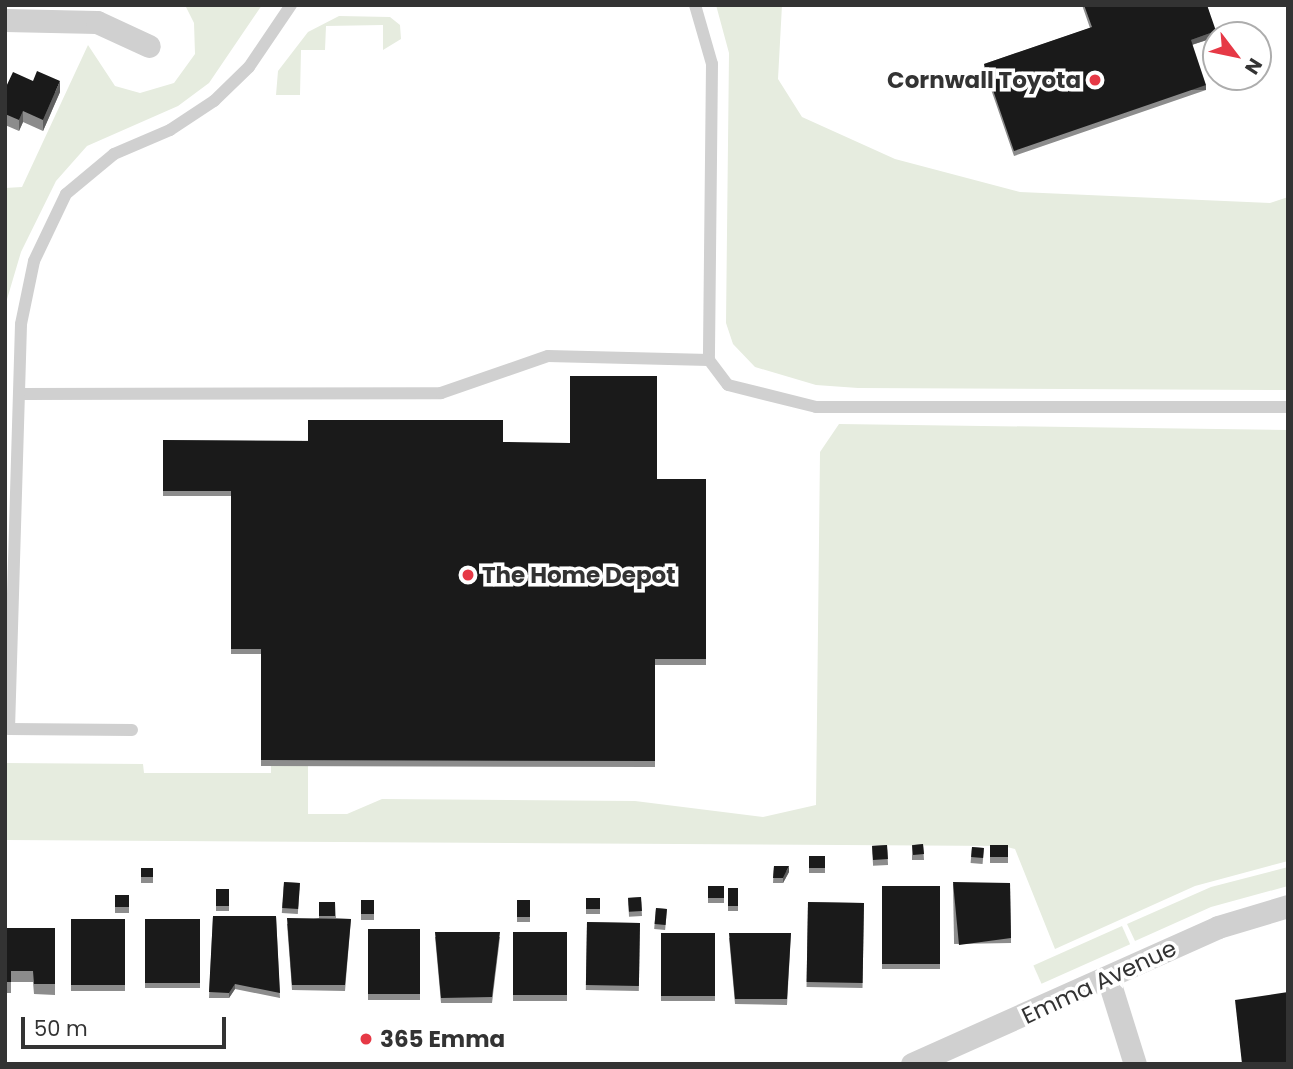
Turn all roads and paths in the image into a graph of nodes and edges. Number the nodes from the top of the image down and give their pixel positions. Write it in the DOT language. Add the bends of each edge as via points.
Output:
graph roads {
  1 [pos="291,5"];
  2 [pos="695,5"];
  3 [pos="5,20"];
  4 [pos="149,46"];
  5 [pos="709,360"];
  6 [pos="20,394"];
  7 [pos="1288,407"];
  8 [pos="132,730"];
  9 [pos="1288,906"];
  10 [pos="1108,978"];
  11 [pos="912,1064"];
  12 [pos="1135,1064"];
  1 -- 6 [label="lane" via="249,67 214,101 170,130 114,155 66,194 34,261 21,324"];
  2 -- 5 [label="lane" via="712,64"];
  3 -- 4 [label="street" via="97,22"];
  5 -- 6 [label="lane" via="548,356 441,393"];
  5 -- 7 [label="lane" via="728,385 816,407"];
  6 -- 8 [label="lane" via="9,729"];
  9 -- 10 [label="street, Emma Avenue" via="1218,927"];
  10 -- 11 [label="street, Emma Avenue"];
  10 -- 12 [label="street"];
}
